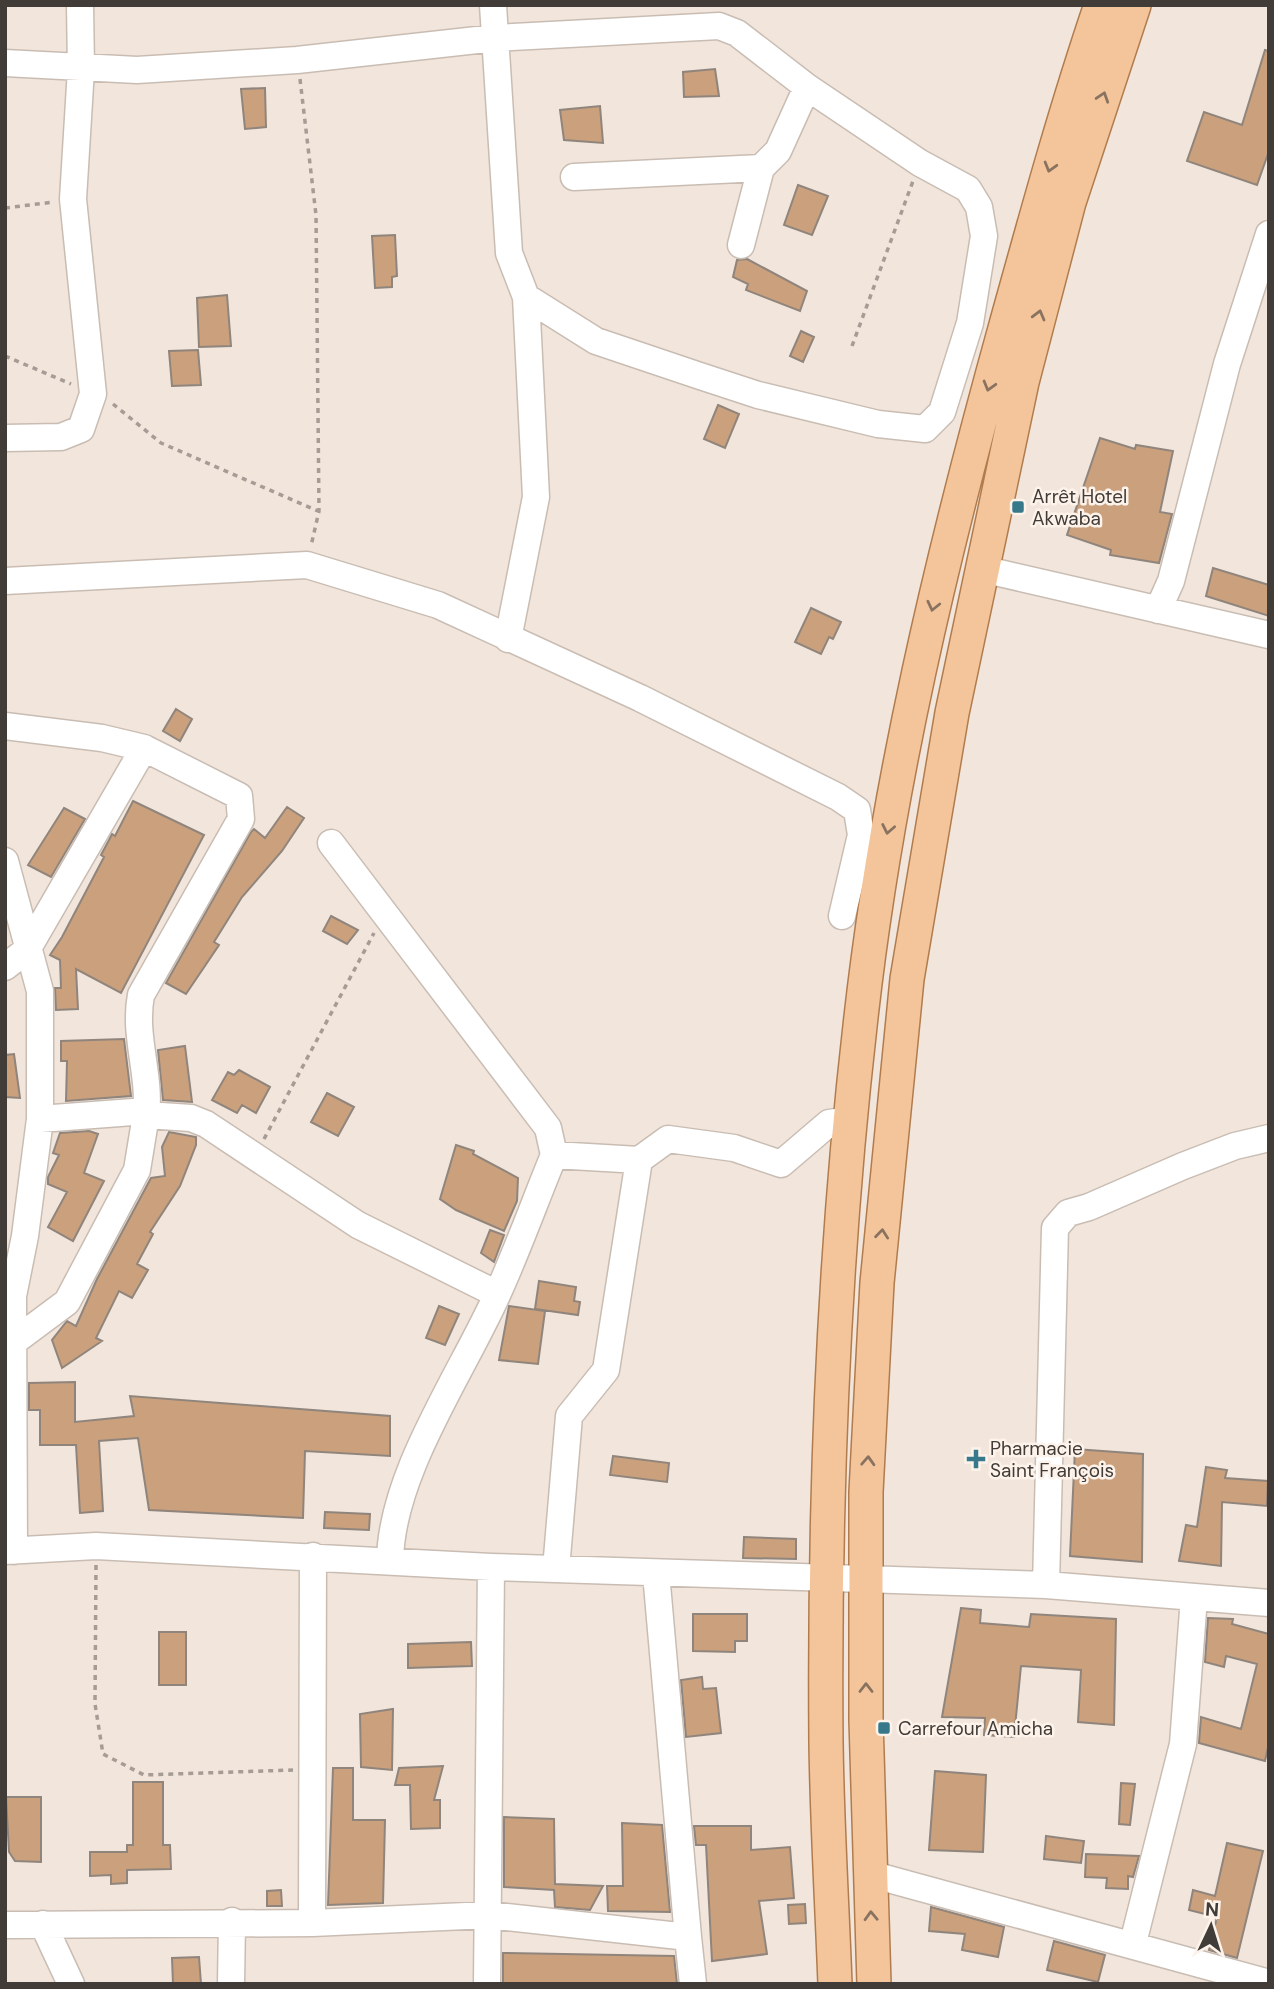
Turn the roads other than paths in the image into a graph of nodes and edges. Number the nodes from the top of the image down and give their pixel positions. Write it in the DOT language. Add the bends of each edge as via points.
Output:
graph roads {
  1 [pos="80,5"];
  2 [pos="493,5"];
  3 [pos="1101,5"];
  4 [pos="1134,5"];
  5 [pos="495,38"];
  6 [pos="5,64"];
  7 [pos="81,69"];
  8 [pos="807,87"];
  9 [pos="761,168"];
  10 [pos="574,177"];
  11 [pos="1269,234"];
  12 [pos="741,246"];
  13 [pos="526,297"];
  14 [pos="5,438"];
  15 [pos="982,569"];
  16 [pos="5,581"];
  17 [pos="1158,610"];
  18 [pos="1269,635"];
  19 [pos="508,639"];
  20 [pos="5,726"];
  21 [pos="144,748"];
  22 [pos="331,843"];
  23 [pos="5,861"];
  24 [pos="842,916"];
  25 [pos="27,950"];
  26 [pos="5,967"];
  27 [pos="146,1115"];
  28 [pos="40,1119"];
  29 [pos="851,1120"];
  30 [pos="1269,1138"];
  31 [pos="554,1155"];
  32 [pos="639,1160"];
  33 [pos="15,1233"];
  34 [pos="497,1294"];
  35 [pos="10,1333"];
  36 [pos="10,1551"];
  37 [pos="313,1556"];
  38 [pos="390,1561"];
  39 [pos="491,1567"];
  40 [pos="556,1569"];
  41 [pos="656,1573"];
  42 [pos="827,1579"];
  43 [pos="865,1580"];
  44 [pos="1046,1585"];
  45 [pos="1194,1597"];
  46 [pos="1269,1603"];
  47 [pos="870,1874"];
  48 [pos="488,1915"];
  49 [pos="232,1922"];
  50 [pos="312,1923"];
  51 [pos="43,1924"];
  52 [pos="5,1925"];
  53 [pos="688,1937"];
  54 [pos="1133,1943"];
  55 [pos="1269,1983"];
  56 [pos="71,1984"];
  57 [pos="231,1984"];
  58 [pos="487,1984"];
  59 [pos="694,1984"];
  60 [pos="835,1984"];
  61 [pos="874,1984"];
  1 -- 7 [label="street"];
  2 -- 5 [label="street"];
  3 -- 29 [label="main road, one-way" via="1068,101 961,486 914,694 884,848"];
  15 -- 4 [label="main road, one-way" via="1025,371 1069,202"];
  5 -- 7 [label="street" via="298,60"];
  5 -- 8 [label="street" via="719,26 737,33"];
  5 -- 13 [label="street" via="509,253"];
  6 -- 7 [label="street"];
  7 -- 14 [label="street" via="73,199 93,394 81,429 61,437"];
  8 -- 9 [label="street" via="778,151"];
  8 -- 13 [label="street" via="920,163 968,189 979,207 984,236 970,323 942,412 925,429 878,424 700,376 596,341"];
  9 -- 10 [label="street"];
  9 -- 12 [label="street"];
  11 -- 17 [label="street" via="1227,364 1171,581"];
  13 -- 19 [label="street" via="536,497"];
  15 -- 17 [label="street"];
  43 -- 15 [label="main road, one-way" via="877,1283 907,979"];
  16 -- 19 [label="street" via="307,565 438,605"];
  17 -- 18 [label="street"];
  19 -- 24 [label="street" via="640,698 857,810 861,835"];
  20 -- 21 [label="street"];
  21 -- 25 [label="street"];
  21 -- 27 [label="street" via="239,796 241,819 141,995 137,1017 148,1096"];
  22 -- 31 [label="street" via="548,1128"];
  23 -- 25 [label="street"];
  25 -- 26 [label="street"];
  25 -- 28 [label="street" via="40,991"];
  27 -- 28 [label="street"];
  27 -- 34 [label="street" via="191,1118 206,1124 358,1225"];
  27 -- 35 [label="street" via="137,1170 67,1302"];
  28 -- 33 [label="street"];
  29 -- 32 [label="street" via="829,1123 781,1164 734,1149 668,1139"];
  29 -- 42 [label="main road" via="828,1464"];
  30 -- 44 [label="street" via="1235,1146 1068,1213 1055,1228"];
  31 -- 32 [label="street"];
  31 -- 34 [label="street"];
  32 -- 40 [label="street" via="606,1370 569,1416"];
  33 -- 35 [label="street"];
  34 -- 38 [label="street" via="403,1485 390,1533"];
  35 -- 36 [label="street" via="16,1454"];
  36 -- 37 [label="street" via="96,1546"];
  37 -- 38 [label="street"];
  37 -- 50 [label="street"];
  38 -- 39 [label="street"];
  39 -- 40 [label="street"];
  39 -- 48 [label="street"];
  40 -- 41 [label="street"];
  41 -- 42 [label="street"];
  41 -- 53 [label="street"];
  42 -- 43 [label="street"];
  42 -- 60 [label="main road" via="826,1744"];
  43 -- 44 [label="street"];
  47 -- 43 [label="main road, one-way"];
  44 -- 45 [label="street"];
  45 -- 46 [label="street"];
  45 -- 54 [label="street" via="1182,1744"];
  47 -- 54 [label="street"];
  61 -- 47 [label="main road, one-way"];
  48 -- 50 [label="street"];
  48 -- 53 [label="street"];
  48 -- 58 [label="street"];
  49 -- 50 [label="street"];
  49 -- 51 [label="street"];
  49 -- 57 [label="street"];
  51 -- 52 [label="street"];
  51 -- 56 [label="street"];
  53 -- 59 [label="street"];
  54 -- 55 [label="street"];
}
